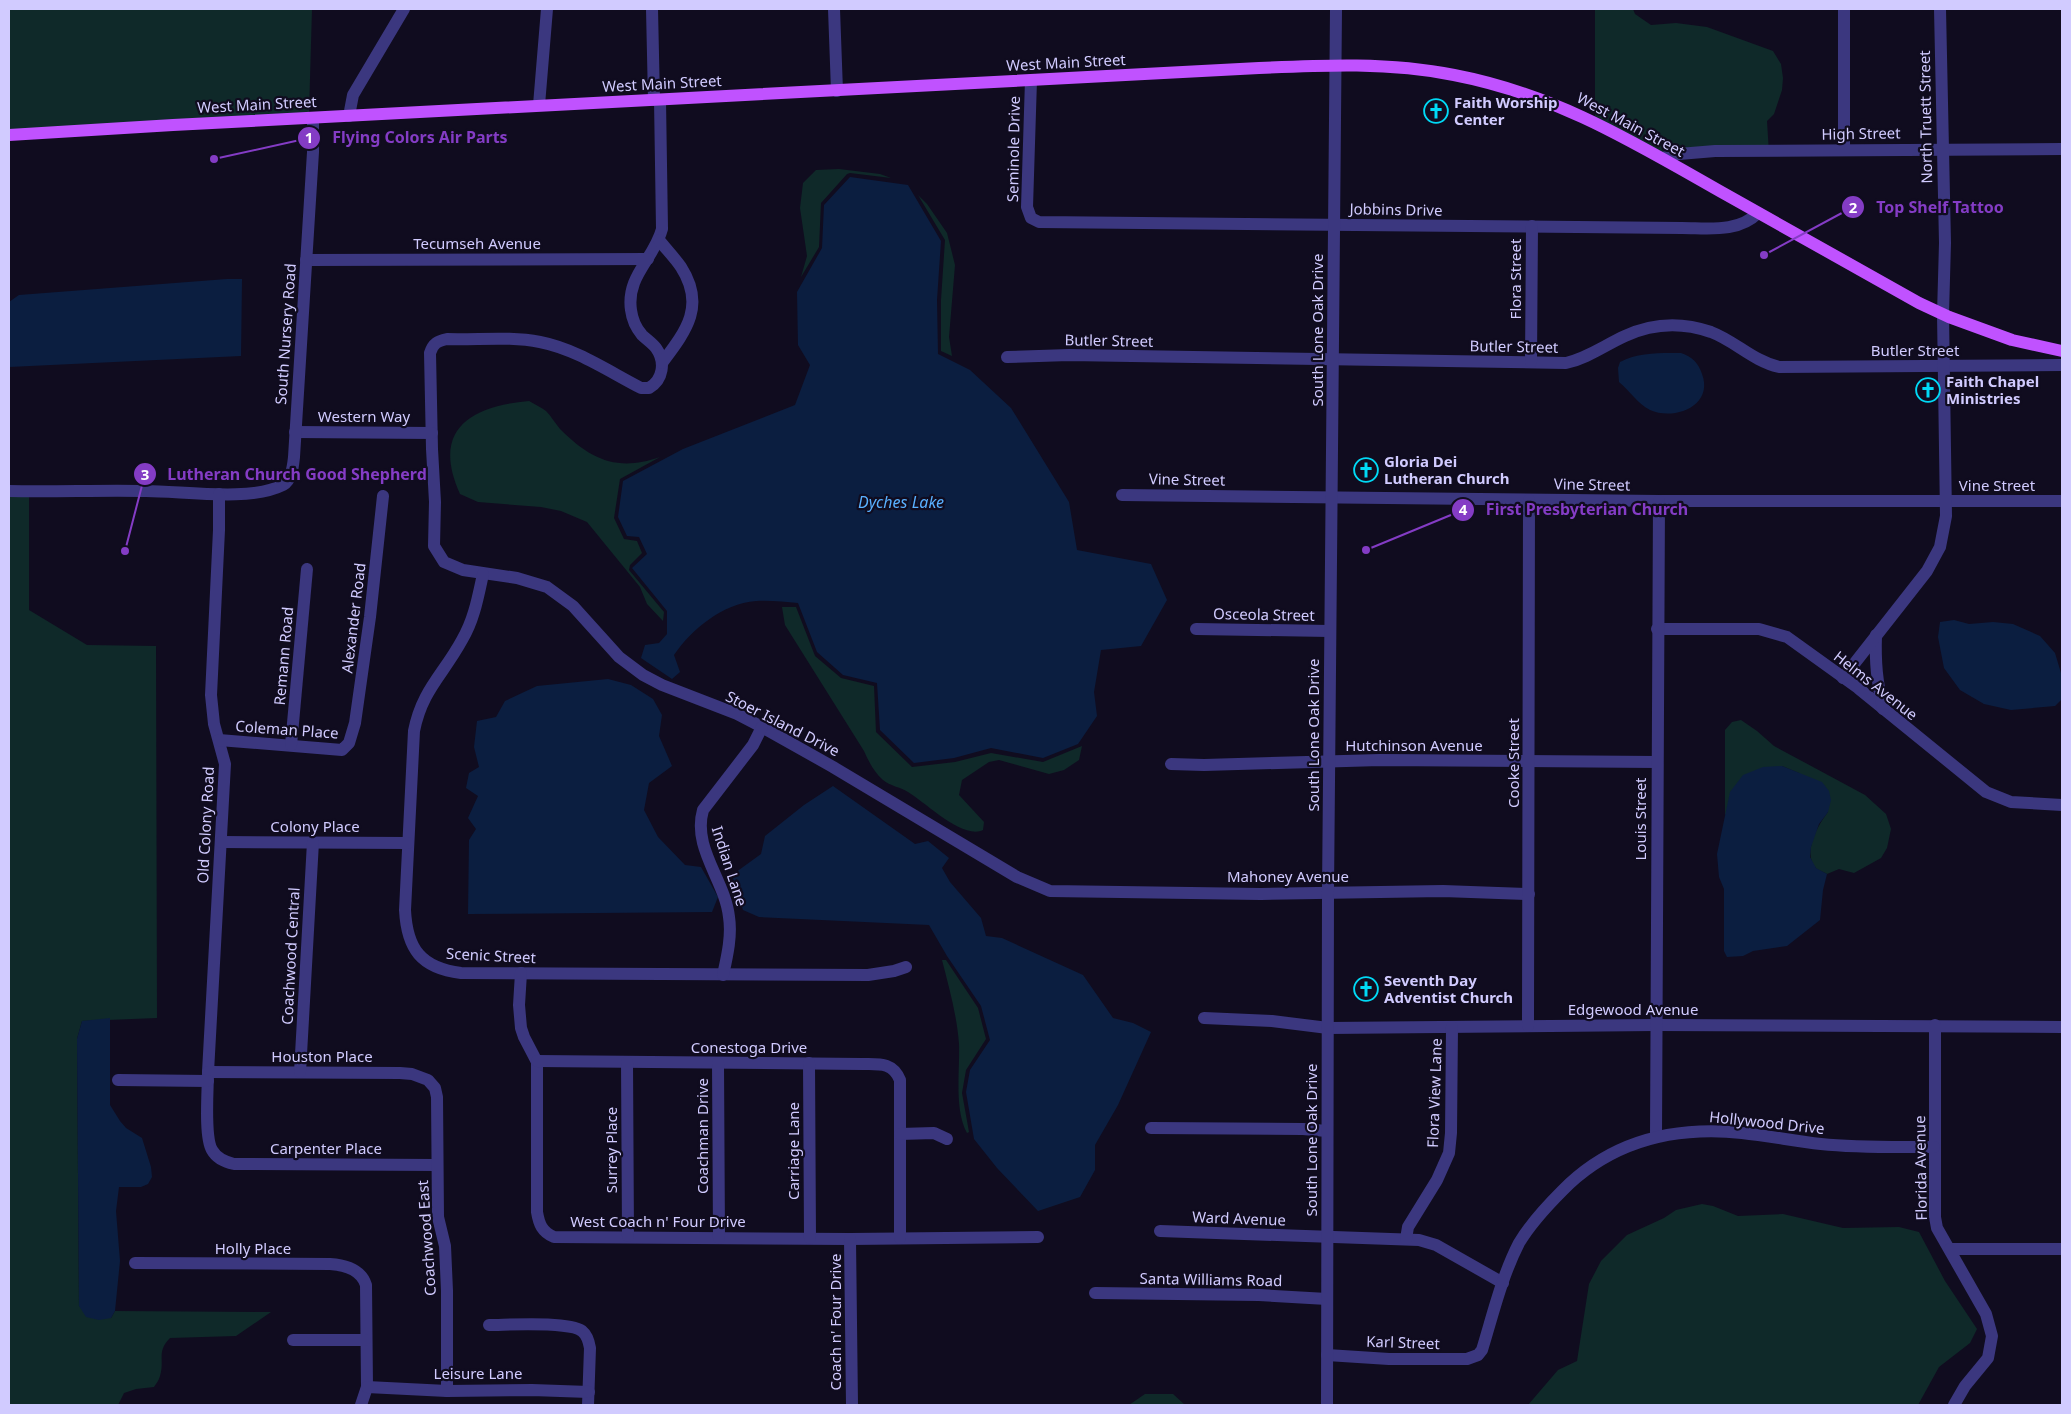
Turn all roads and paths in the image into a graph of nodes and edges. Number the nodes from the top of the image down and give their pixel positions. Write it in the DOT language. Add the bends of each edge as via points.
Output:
graph roads {
  1 [pos="404,9"];
  2 [pos="547,9"];
  3 [pos="652,9"];
  4 [pos="834,9"];
  5 [pos="1336,9"];
  6 [pos="1844,9"];
  7 [pos="1940,9"];
  8 [pos="1335,65"];
  9 [pos="1031,80"];
  10 [pos="837,91"];
  11 [pos="657,100"];
  12 [pos="539,105"];
  13 [pos="349,116"];
  14 [pos="313,118"];
  15 [pos="9,135"];
  16 [pos="1942,149"];
  17 [pos="2062,149"];
  18 [pos="1844,150"];
  19 [pos="1662,158"];
  20 [pos="1758,213"];
  21 [pos="1031,218"];
  22 [pos="1334,224"];
  23 [pos="1532,226"];
  24 [pos="659,240"];
  25 [pos="648,259"];
  26 [pos="306,260"];
  27 [pos="1943,314"];
  28 [pos="2062,351"];
  29 [pos="1007,357"];
  30 [pos="1333,360"];
  31 [pos="1531,362"];
  32 [pos="662,363"];
  33 [pos="2062,365"];
  34 [pos="1945,366"];
  35 [pos="295,432"];
  36 [pos="432,433"];
  37 [pos="9,491"];
  38 [pos="219,494"];
  39 [pos="1122,494"];
  40 [pos="383,496"];
  41 [pos="1332,498"];
  42 [pos="1530,500"];
  43 [pos="1658,501"];
  44 [pos="2062,501"];
  45 [pos="1946,502"];
  46 [pos="306,569"];
  47 [pos="484,574"];
  48 [pos="1196,629"];
  49 [pos="1657,629"];
  50 [pos="1330,631"];
  51 [pos="1876,636"];
  52 [pos="1843,678"];
  53 [pos="1883,709"];
  54 [pos="762,727"];
  55 [pos="219,740"];
  56 [pos="349,743"];
  57 [pos="291,745"];
  58 [pos="1329,762"];
  59 [pos="1529,762"];
  60 [pos="1657,762"];
  61 [pos="1171,764"];
  62 [pos="2062,805"];
  63 [pos="221,842"];
  64 [pos="312,842"];
  65 [pos="408,843"];
  66 [pos="1048,890"];
  67 [pos="1328,892"];
  68 [pos="1529,894"];
  69 [pos="906,967"];
  70 [pos="520,973"];
  71 [pos="723,975"];
  72 [pos="1204,1018"];
  73 [pos="1656,1025"];
  74 [pos="1935,1025"];
  75 [pos="1452,1026"];
  76 [pos="1528,1026"];
  77 [pos="2062,1027"];
  78 [pos="1328,1028"];
  79 [pos="537,1061"];
  80 [pos="627,1062"];
  81 [pos="718,1063"];
  82 [pos="809,1063"];
  83 [pos="300,1072"];
  84 [pos="208,1077"];
  85 [pos="118,1080"];
  86 [pos="433,1084"];
  87 [pos="1151,1128"];
  88 [pos="1327,1131"];
  89 [pos="900,1134"];
  90 [pos="1656,1137"];
  91 [pos="947,1139"];
  92 [pos="1934,1147"];
  93 [pos="217,1156"];
  94 [pos="437,1166"];
  95 [pos="1160,1231"];
  96 [pos="628,1236"];
  97 [pos="1038,1237"];
  98 [pos="1327,1237"];
  99 [pos="719,1238"];
  100 [pos="810,1238"];
  101 [pos="900,1238"];
  102 [pos="850,1239"];
  103 [pos="1406,1239"];
  104 [pos="1950,1249"];
  105 [pos="2062,1249"];
  106 [pos="135,1264"];
  107 [pos="1503,1283"];
  108 [pos="1095,1293"];
  109 [pos="1327,1299"];
  110 [pos="489,1325"];
  111 [pos="293,1340"];
  112 [pos="365,1340"];
  113 [pos="1327,1355"];
  114 [pos="1478,1355"];
  115 [pos="367,1387"];
  116 [pos="447,1391"];
  117 [pos="589,1392"];
  118 [pos="361,1405"];
  119 [pos="588,1405"];
  120 [pos="852,1405"];
  121 [pos="1327,1405"];
  122 [pos="1954,1405"];
  1 -- 13 [label="street" via="353,95"];
  2 -- 12 [label="street"];
  3 -- 11 [label="street"];
  4 -- 10 [label="street"];
  5 -- 8 [label="street, South Lone Oak Drive"];
  6 -- 18 [label="street"];
  7 -- 16 [label="street, North Truett Street"];
  8 -- 9 [label="main road, West Main Street"];
  8 -- 19 [label="main road, West Main Street" via="1392,67 1504,87 1557,104"];
  8 -- 22 [label="street, South Lone Oak Drive"];
  9 -- 10 [label="main road, West Main Street"];
  9 -- 21 [label="street, Seminole Drive" via="1027,207"];
  10 -- 11 [label="main road, West Main Street"];
  11 -- 12 [label="main road, West Main Street"];
  11 -- 24 [label="street" via="662,229"];
  12 -- 13 [label="main road, West Main Street"];
  13 -- 14 [label="main road, West Main Street"];
  14 -- 15 [label="main road, West Main Street"];
  14 -- 26 [label="street, South Nursery Road"];
  16 -- 17 [label="street, High Street"];
  16 -- 18 [label="street, High Street"];
  16 -- 27 [label="street, North Truett Street"];
  18 -- 19 [label="street, High Street" via="1715,151"];
  19 -- 20 [label="main road, West Main Street"];
  20 -- 23 [label="street, Jobbins Drive" via="1733,228"];
  20 -- 27 [label="main road, West Main Street"];
  21 -- 22 [label="street, Jobbins Drive" via="1039,222"];
  22 -- 23 [label="street, Jobbins Drive"];
  22 -- 30 [label="street, South Lone Oak Drive"];
  23 -- 31 [label="street, Flora Street"];
  24 -- 25 [label="street"];
  24 -- 32 [label="street" via="686,276 694,298 687,327"];
  25 -- 26 [label="street, Tecumseh Avenue"];
  25 -- 32 [label="street" via="634,280 631,309 637,327 656,348"];
  26 -- 35 [label="street, South Nursery Road"];
  27 -- 28 [label="main road, West Main Street" via="2012,340"];
  27 -- 34 [label="street, North Truett Street"];
  29 -- 30 [label="street, Butler Street" via="1069,355"];
  30 -- 31 [label="street, Butler Street"];
  30 -- 41 [label="street, South Lone Oak Drive"];
  31 -- 34 [label="street, Butler Street" via="1575,361 1643,329 1681,325 1711,332 1756,359 1779,367"];
  32 -- 36 [label="street, Stoer Island Drive" via="658,381 645,389 573,353 539,342 438,340 430,353"];
  33 -- 34 [label="street, Butler Street"];
  34 -- 45 [label="street, North Truett Street"];
  35 -- 36 [label="street, Western Way"];
  35 -- 38 [label="street, South Nursery Road" via="293,463 283,485 260,491"];
  36 -- 47 [label="street, Stoer Island Drive" via="436,552 449,565"];
  37 -- 38 [label="street"];
  38 -- 55 [label="street, Old Colony Road" via="211,695"];
  39 -- 41 [label="street, Vine Street"];
  40 -- 56 [label="street, Alexander Road" via="370,617 355,723"];
  41 -- 42 [label="street, Vine Street"];
  41 -- 50 [label="street, South Lone Oak Drive"];
  42 -- 43 [label="street, Vine Street"];
  42 -- 59 [label="street, Cooke Street"];
  43 -- 45 [label="street, Vine Street"];
  43 -- 49 [label="street, Louis Street"];
  44 -- 45 [label="street, Vine Street"];
  45 -- 51 [label="street, North Truett Street" via="1944,534 1935,558"];
  46 -- 57 [label="street, Remann Road"];
  47 -- 54 [label="street, Stoer Island Drive" via="526,580 556,592 573,606 619,658 643,675"];
  47 -- 65 [label="street, Scenic Street" via="466,632 427,692 417,717"];
  48 -- 50 [label="street, Osceola Street"];
  49 -- 52 [label="street, Helms Avenue" via="1768,630 1787,637"];
  49 -- 60 [label="street, Louis Street"];
  50 -- 58 [label="street, South Lone Oak Drive"];
  51 -- 52 [label="street, North Truett Street"];
  51 -- 53 [label="street" via="1874,650"];
  52 -- 53 [label="street, Helms Avenue"];
  53 -- 62 [label="street, Helms Avenue" via="1986,792 2011,802"];
  54 -- 66 [label="street, Stoer Island Drive" via="998,866"];
  54 -- 71 [label="street, Indian Lane" via="753,745 703,810 700,820 702,841 730,918"];
  55 -- 57 [label="street, Coleman Place"];
  55 -- 63 [label="street, Old Colony Road" via="225,764"];
  56 -- 57 [label="street, Coleman Place" via="342,750"];
  58 -- 59 [label="street, Hutchinson Avenue"];
  58 -- 61 [label="street, Hutchinson Avenue"];
  58 -- 67 [label="street, South Lone Oak Drive"];
  59 -- 60 [label="street, Hutchinson Avenue"];
  59 -- 68 [label="street, Cooke Street"];
  60 -- 73 [label="street, Louis Street"];
  63 -- 64 [label="street, Colony Place"];
  63 -- 84 [label="street, Old Colony Road"];
  64 -- 65 [label="street, Colony Place"];
  64 -- 83 [label="street, Coachwood Central"];
  65 -- 70 [label="street, Scenic Street" via="404,910 409,940 422,959 448,971"];
  66 -- 67 [label="street, Mahoney Avenue"];
  67 -- 68 [label="street, Mahoney Avenue"];
  67 -- 78 [label="street, South Lone Oak Drive"];
  68 -- 76 [label="street, Cooke Street"];
  69 -- 71 [label="street, Scenic Street" via="868,975"];
  70 -- 71 [label="street, Scenic Street"];
  70 -- 79 [label="street, West Coach n' Four Drive" via="521,1028"];
  72 -- 78 [label="street, Edgewood Avenue"];
  73 -- 74 [label="street, Edgewood Avenue"];
  73 -- 76 [label="street, Edgewood Avenue"];
  73 -- 90 [label="street, Louis Street"];
  74 -- 77 [label="street, Edgewood Avenue"];
  74 -- 92 [label="street, Florida Avenue"];
  75 -- 76 [label="street, Edgewood Avenue"];
  75 -- 78 [label="street, Edgewood Avenue"];
  75 -- 103 [label="street, Flora View Lane" via="1449,1153 1437,1180 1408,1227"];
  78 -- 88 [label="street, South Lone Oak Drive"];
  79 -- 80 [label="street, Conestoga Drive"];
  79 -- 96 [label="street, West Coach n' Four Drive" via="539,1224 554,1237"];
  80 -- 81 [label="street, Conestoga Drive"];
  80 -- 96 [label="street, Surrey Place"];
  81 -- 82 [label="street, Conestoga Drive"];
  81 -- 99 [label="street, Coachman Drive"];
  82 -- 89 [label="street, Conestoga Drive" via="884,1064 893,1068 900,1080"];
  82 -- 100 [label="street, Carriage Lane"];
  83 -- 84 [label="street, Houston Place"];
  83 -- 86 [label="street, Houston Place" via="412,1074"];
  84 -- 85 [label="street, Houston Place"];
  84 -- 93 [label="street, Old Colony Road" via="208,1134 210,1147"];
  86 -- 94 [label="street, Coachwood East" via="438,1117"];
  87 -- 88 [label="street"];
  88 -- 98 [label="street, South Lone Oak Drive"];
  89 -- 91 [label="street" via="934,1133"];
  89 -- 101 [label="street, Conestoga Drive"];
  90 -- 92 [label="street, Hollywood Drive" via="1688,1132 1732,1132 1838,1146"];
  90 -- 107 [label="street, Hollywood Drive" via="1601,1158 1569,1184 1528,1228"];
  92 -- 104 [label="street, Florida Avenue" via="1935,1217 1937,1228"];
  93 -- 94 [label="street, Carpenter Place" via="234,1164"];
  94 -- 116 [label="street, Coachwood East" via="438,1218 445,1246"];
  95 -- 98 [label="street, Ward Avenue"];
  96 -- 99 [label="street, West Coach n' Four Drive"];
  97 -- 101 [label="street, West Coach n' Four Drive"];
  98 -- 103 [label="street, Ward Avenue"];
  98 -- 109 [label="street, South Lone Oak Drive"];
  99 -- 100 [label="street, West Coach n' Four Drive"];
  100 -- 102 [label="street, West Coach n' Four Drive"];
  101 -- 102 [label="street, West Coach n' Four Drive"];
  102 -- 120 [label="street, Coach n' Four Drive"];
  103 -- 107 [label="street, Ward Avenue" via="1436,1245"];
  104 -- 105 [label="street"];
  104 -- 122 [label="street, Florida Avenue" via="1986,1314 1992,1336 1988,1358"];
  106 -- 112 [label="street, Holly Place" via="335,1264 350,1268 365,1281"];
  107 -- 114 [label="street, Hollywood Drive"];
  108 -- 109 [label="street, Santa Williams Road"];
  109 -- 113 [label="street, South Lone Oak Drive"];
  110 -- 117 [label="street" via="568,1326 583,1332 590,1348"];
  111 -- 112 [label="street"];
  112 -- 115 [label="street"];
  113 -- 114 [label="street, Karl Street" via="1420,1360 1467,1359"];
  113 -- 121 [label="street, South Lone Oak Drive"];
  115 -- 116 [label="street, Leisure Lane"];
  115 -- 118 [label="street"];
  116 -- 117 [label="street, Leisure Lane"];
  117 -- 119 [label="street"];
}
